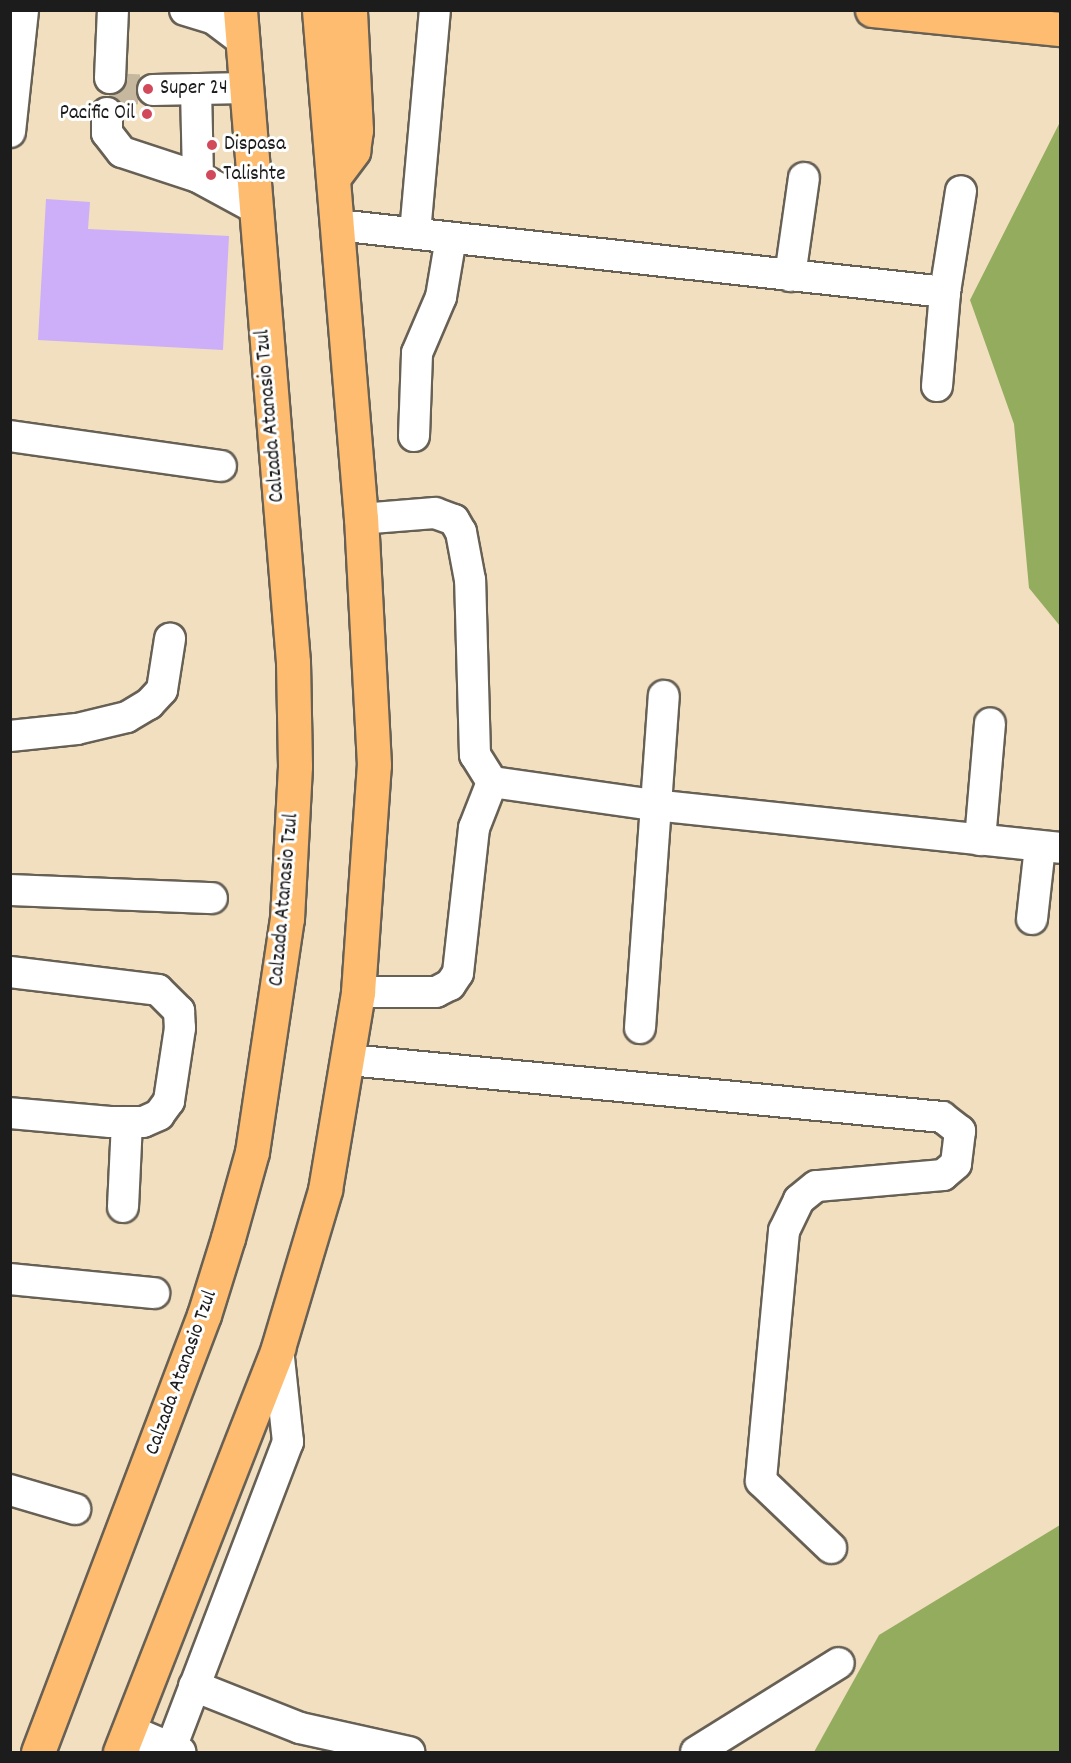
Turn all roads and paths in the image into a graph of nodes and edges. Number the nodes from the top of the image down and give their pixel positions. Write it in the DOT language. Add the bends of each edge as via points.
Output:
graph roads {
  1 [pos="23,10"];
  2 [pos="113,10"];
  3 [pos="185,10"];
  4 [pos="319,10"];
  5 [pos="350,10"];
  6 [pos="435,10"];
  7 [pos="872,10"];
  8 [pos="240,25"];
  9 [pos="1060,29"];
  10 [pos="110,78"];
  11 [pos="245,88"];
  12 [pos="196,89"];
  13 [pos="153,90"];
  14 [pos="107,113"];
  15 [pos="10,132"];
  16 [pos="198,177"];
  17 [pos="333,178"];
  18 [pos="804,178"];
  19 [pos="962,191"];
  20 [pos="253,207"];
  21 [pos="337,225"];
  22 [pos="415,234"];
  23 [pos="451,238"];
  24 [pos="790,276"];
  25 [pos="945,292"];
  26 [pos="937,386"];
  27 [pos="10,436"];
  28 [pos="414,436"];
  29 [pos="221,466"];
  30 [pos="361,519"];
  31 [pos="170,639"];
  32 [pos="664,696"];
  33 [pos="990,723"];
  34 [pos="10,736"];
  35 [pos="492,782"];
  36 [pos="653,805"];
  37 [pos="980,840"];
  38 [pos="1050,847"];
  39 [pos="10,890"];
  40 [pos="212,898"];
  41 [pos="1032,919"];
  42 [pos="10,972"];
  43 [pos="358,992"];
  44 [pos="640,1028"];
  45 [pos="349,1060"];
  46 [pos="10,1113"];
  47 [pos="127,1122"];
  48 [pos="123,1207"];
  49 [pos="10,1279"];
  50 [pos="154,1293"];
  51 [pos="278,1348"];
  52 [pos="10,1490"];
  53 [pos="75,1509"];
  54 [pos="831,1548"];
  55 [pos="839,1663"];
  56 [pos="194,1686"];
  57 [pos="124,1741"];
  58 [pos="176,1750"];
  59 [pos="38,1752"];
  60 [pos="408,1752"];
  61 [pos="696,1752"];
  1 -- 15 [label="street"];
  2 -- 10 [label="street"];
  3 -- 8 [label="street"];
  4 -- 17 [label="main road"];
  5 -- 17 [label="main road" via="356,130 353,151"];
  6 -- 22 [label="street"];
  7 -- 9 [label="main road"];
  8 -- 11 [label="main road, Calzada Atanasio Tzul"];
  11 -- 12 [label="street"];
  11 -- 20 [label="main road, Calzada Atanasio Tzul"];
  12 -- 13 [label="street"];
  12 -- 16 [label="street"];
  14 -- 16 [label="street" via="107,133 122,152"];
  16 -- 20 [label="street"];
  17 -- 21 [label="main road"];
  18 -- 24 [label="street"];
  19 -- 25 [label="street"];
  20 -- 59 [label="main road, Calzada Atanasio Tzul" via="292,662 295,766 287,919 266,1072 252,1152 204,1315"];
  21 -- 22 [label="street"];
  21 -- 30 [label="main road"];
  22 -- 23 [label="street"];
  23 -- 24 [label="street"];
  23 -- 28 [label="street" via="441,297 417,353"];
  24 -- 25 [label="street"];
  25 -- 26 [label="street"];
  27 -- 29 [label="street"];
  30 -- 35 [label="street" via="435,513 454,520 461,532 470,580 475,755"];
  30 -- 43 [label="main road" via="374,765"];
  31 -- 34 [label="street" via="162,690 149,704 127,717 77,729"];
  32 -- 36 [label="street"];
  33 -- 37 [label="street"];
  35 -- 36 [label="street"];
  35 -- 43 [label="street" via="474,828 458,973 450,985 436,992"];
  36 -- 37 [label="street"];
  36 -- 44 [label="street"];
  37 -- 38 [label="street"];
  38 -- 41 [label="street"];
  39 -- 40 [label="street"];
  42 -- 47 [label="street" via="158,990 179,1011 169,1101 159,1115 143,1122"];
  43 -- 45 [label="main road"];
  45 -- 51 [label="main road" via="325,1190"];
  45 -- 54 [label="street" via="942,1117 960,1131 956,1164 943,1175 816,1186 799,1200 784,1231 762,1481"];
  46 -- 47 [label="street"];
  47 -- 48 [label="street"];
  49 -- 50 [label="street"];
  51 -- 56 [label="street" via="288,1442"];
  51 -- 57 [label="main road"];
  52 -- 53 [label="street"];
  55 -- 61 [label="street"];
  56 -- 58 [label="street"];
  56 -- 60 [label="street" via="300,1728"];
  57 -- 58 [label="street"];
}
